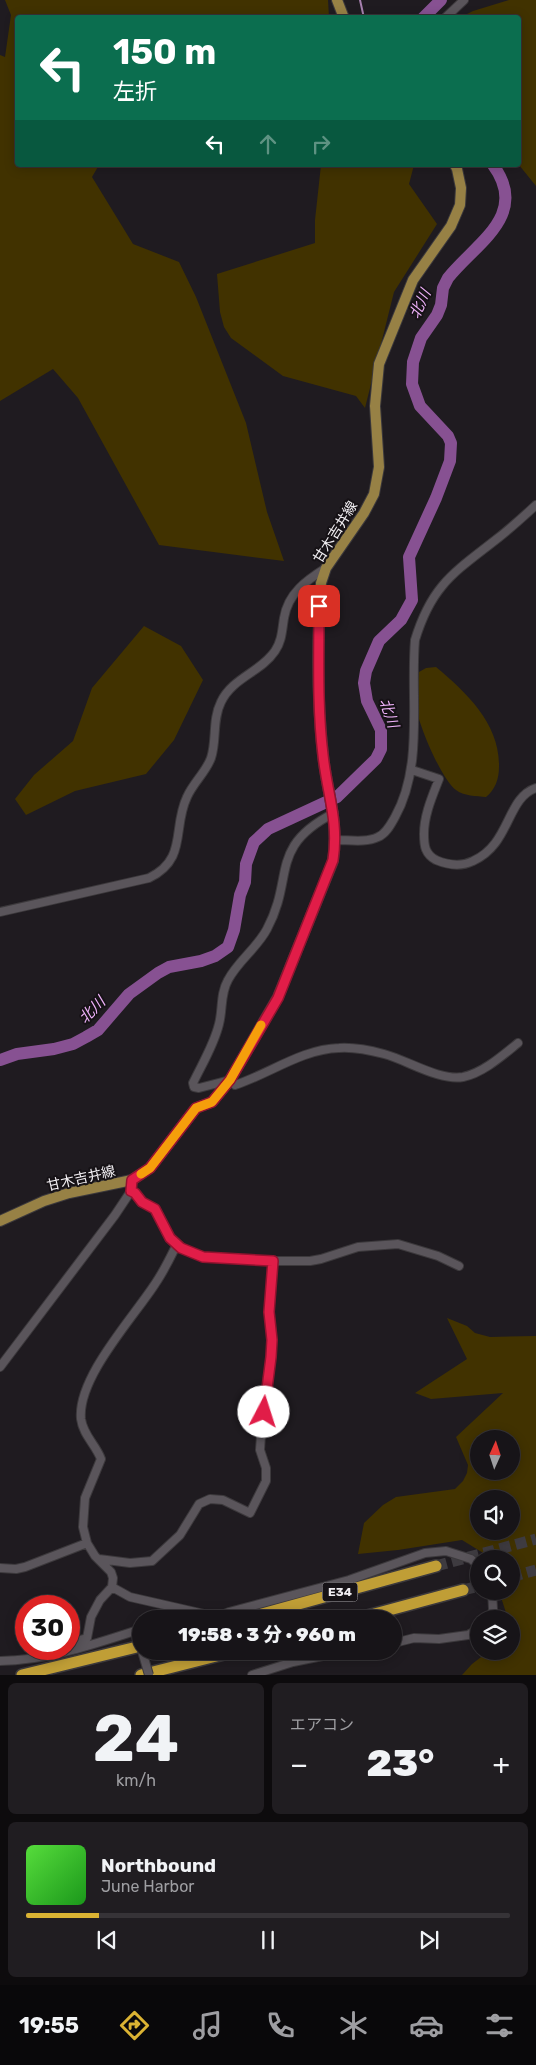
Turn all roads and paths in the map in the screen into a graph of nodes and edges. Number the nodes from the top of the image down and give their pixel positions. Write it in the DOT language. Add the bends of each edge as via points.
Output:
graph roads {
  1 [pos="337,0"];
  2 [pos="464,0"];
  3 [pos="343,15"];
  4 [pos="448,15"];
  5 [pos="456,167"];
  6 [pos="536,505"];
  7 [pos="326,568"];
  8 [pos="412,770"];
  9 [pos="536,788"];
  10 [pos="334,813"];
  11 [pos="336,840"];
  12 [pos="0,912"];
  13 [pos="518,1043"];
  14 [pos="230,1080"];
  15 [pos="132,1180"];
  16 [pos="131,1191"];
  17 [pos="0,1221"];
  18 [pos="177,1244"];
  19 [pos="273,1261"];
  20 [pos="459,1266"];
  21 [pos="0,1368"];
  22 [pos="87,1543"];
  23 [pos="97,1559"];
  24 [pos="470,1559"];
  25 [pos="436,1566"];
  26 [pos="0,1568"];
  27 [pos="112,1587"];
  28 [pos="463,1590"];
  29 [pos="187,1610"];
  30 [pos="236,1610"];
  31 [pos="277,1610"];
  32 [pos="389,1610"];
  33 [pos="132,1632"];
  34 [pos="470,1634"];
  35 [pos="80,1640"];
  36 [pos="402,1641"];
  37 [pos="132,1650"];
  38 [pos="145,1660"];
  39 [pos="200,1660"];
  40 [pos="303,1660"];
  41 [pos="0,1661"];
  42 [pos="27,1661"];
  43 [pos="22,1675"];
  44 [pos="141,1675"];
  45 [pos="149,1675"];
  46 [pos="252,1675"];
  1 -- 3 [label="main road"];
  2 -- 4 [label="street"];
  5 -- 7 [label="main road, 甘木吉井線" via="460,205 451,226 413,280 379,364 375,406 378,467 374,494"];
  6 -- 8 [label="street" via="447,580 420,623 414,658"];
  7 -- 10 [label="main road, 甘木吉井線" via="319,606 319,691 323,756"];
  7 -- 12 [label="street" via="296,591 284,616 281,639 275,651 227,691 220,703 212,757 186,798 178,844 168,864 149,878"];
  8 -- 9 [label="street" via="439,779 426,815 424,845 427,853 446,864 469,864 489,852 501,838 519,800"];
  8 -- 11 [label="street" via="401,807 385,832 370,840"];
  10 -- 11 [label="main road, 甘木吉井線"];
  10 -- 14 [label="street" via="307,829 297,840 289,853 277,902 266,930 228,980 222,994 213,1042 193,1083 199,1088"];
  11 -- 14 [label="main road, 甘木吉井線" via="333,860 278,998"];
  13 -- 14 [label="street" via="489,1064 463,1077 442,1075 364,1049 339,1048 312,1054 235,1085"];
  14 -- 15 [label="main road, 甘木吉井線" via="212,1102 196,1108 150,1168"];
  15 -- 16 [label="street"];
  15 -- 17 [label="main road, 甘木吉井線" via="68,1193"];
  16 -- 18 [label="street" via="155,1209 170,1238"];
  16 -- 21 [label="street"];
  18 -- 19 [label="street" via="203,1257"];
  18 -- 22 [label="street" via="154,1285 103,1359 83,1398 83,1425 101,1460 85,1498 83,1528"];
  19 -- 20 [label="street" via="321,1259 358,1247 398,1244"];
  19 -- 23 [label="street" via="269,1312 271,1357 260,1450 266,1481 250,1513 223,1500 210,1499 199,1504 180,1535 152,1561 130,1563"];
  22 -- 23 [label="street"];
  22 -- 26 [label="street" via="25,1567"];
  23 -- 27 [label="street" via="111,1572"];
  24 -- 30 [label="street" via="446,1551 424,1552 349,1580"];
  25 -- 31 [label="highway, E34"];
  27 -- 29 [label="street" via="130,1597"];
  27 -- 35 [label="street" via="91,1617 87,1638"];
  28 -- 32 [label="highway, E34"];
  33 -- 42 [label="street"];
  34 -- 36 [label="street"];
  37 -- 43 [label="highway"];
  38 -- 45 [label="street, bridge"];
  39 -- 44 [label="highway"];
  40 -- 46 [label="street"];
  41 -- 42 [label="street"];
}
